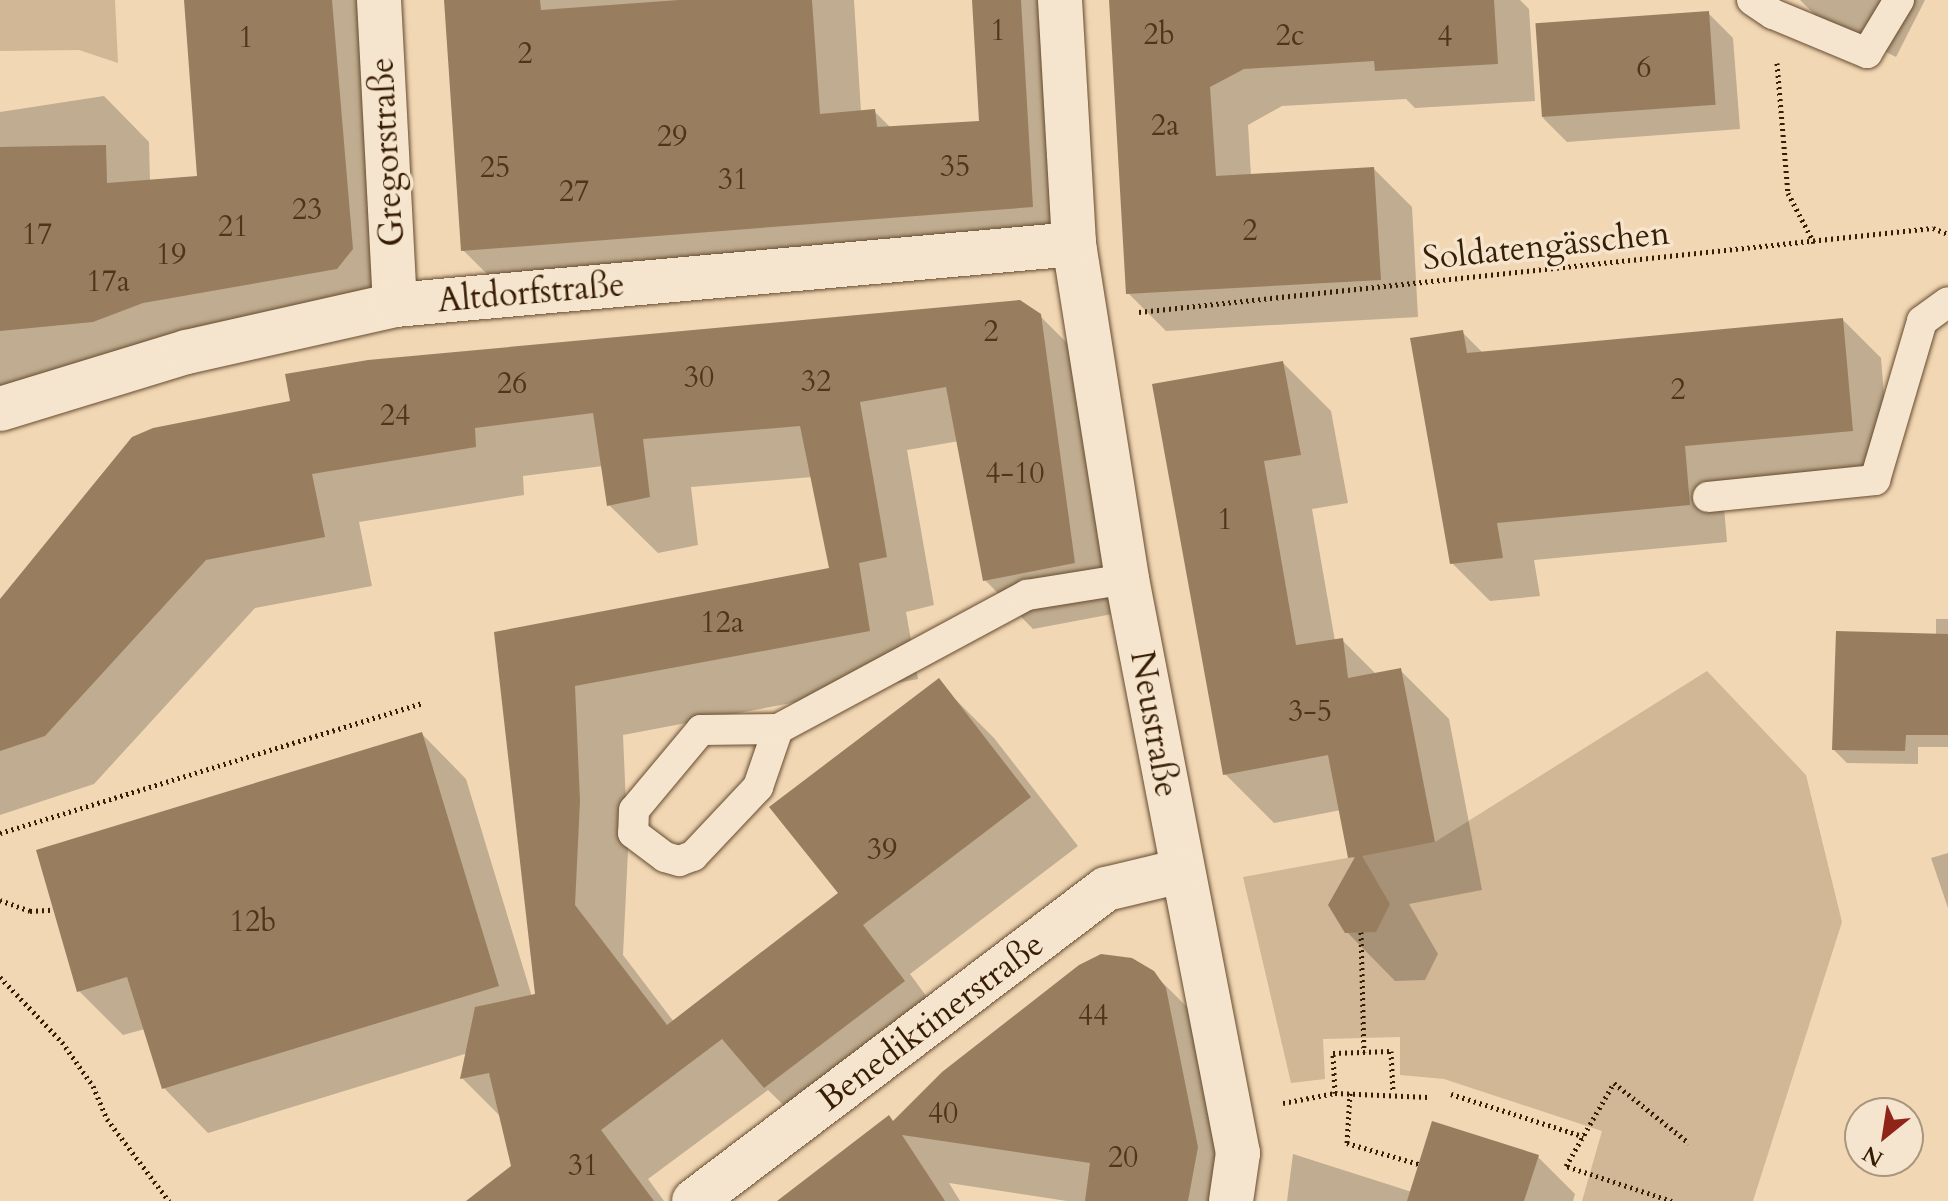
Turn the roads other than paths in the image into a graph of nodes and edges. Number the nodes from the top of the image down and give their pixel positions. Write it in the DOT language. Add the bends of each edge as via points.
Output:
graph roads {
  1 [pos="379,0"];
  2 [pos="1060,0"];
  3 [pos="1899,0"];
  4 [pos="1762,7"];
  5 [pos="1074,244"];
  6 [pos="1948,302"];
  7 [pos="395,305"];
  8 [pos="0,409"];
  9 [pos="1708,497"];
  10 [pos="1127,579"];
  11 [pos="778,729"];
  12 [pos="1181,871"];
  13 [pos="694,1201"];
  14 [pos="1231,1201"];
  1 -- 7 [label="street, Gregorstraße"];
  2 -- 5 [label="street, Neustraße"];
  3 -- 4 [label="lane" via="1867,53"];
  5 -- 7 [label="street, Altdorfstraße"];
  5 -- 10 [label="street, Neustraße"];
  6 -- 9 [label="lane" via="1922,321 1875,480"];
  7 -- 8 [label="street, Altdorfstraße" via="187,352"];
  10 -- 11 [label="lane" via="1027,595"];
  10 -- 12 [label="street, Neustraße"];
  11 -- 11 [label="lane" via="758,787 693,856 679,861 665,857 633,833 634,810 701,730"];
  12 -- 13 [label="street, Benediktinerstraße" via="1106,889"];
  12 -- 14 [label="street, Neustraße" via="1238,1153"];
}
